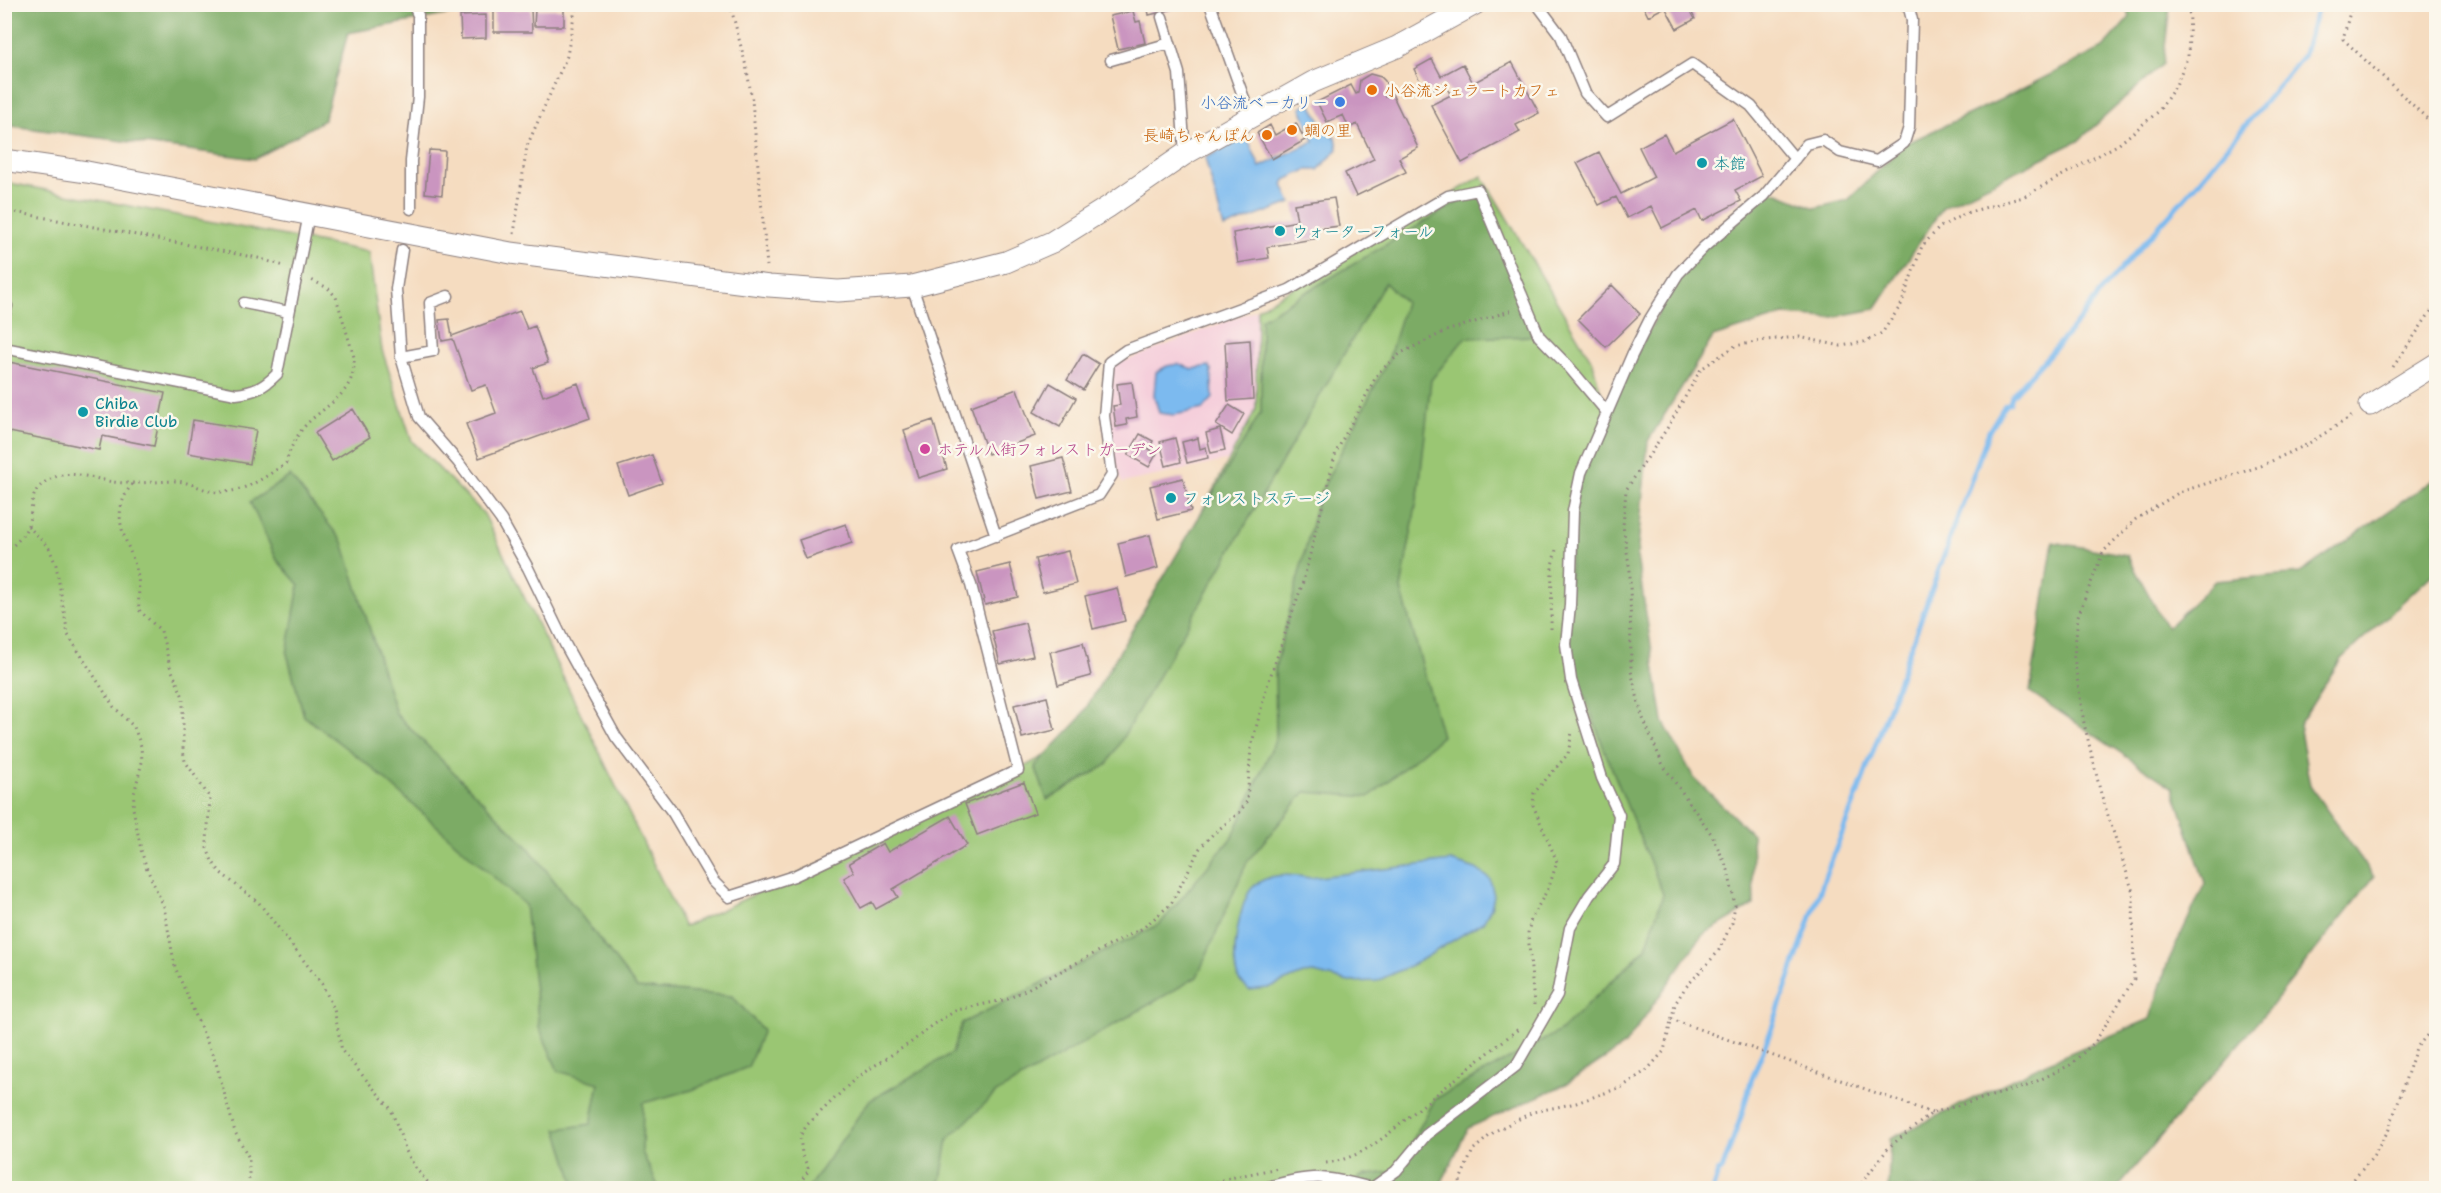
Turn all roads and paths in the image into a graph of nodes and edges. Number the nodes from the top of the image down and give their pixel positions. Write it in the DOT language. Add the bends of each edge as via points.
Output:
graph roads {
  1 [pos="413,4"];
  2 [pos="576,4"];
  3 [pos="730,4"];
  4 [pos="1210,4"];
  5 [pos="1475,4"];
  6 [pos="1537,4"];
  7 [pos="1904,4"];
  8 [pos="2187,4"];
  9 [pos="2352,4"];
  10 [pos="1162,17"];
  11 [pos="1170,43"];
  12 [pos="1111,60"];
  13 [pos="1251,118"];
  14 [pos="2436,127"];
  15 [pos="1185,154"];
  16 [pos="1795,159"];
  17 [pos="4,160"];
  18 [pos="411,209"];
  19 [pos="4,210"];
  20 [pos="309,214"];
  21 [pos="402,250"];
  22 [pos="512,253"];
  23 [pos="297,275"];
  24 [pos="769,286"];
  25 [pos="912,286"];
  26 [pos="448,296"];
  27 [pos="244,303"];
  28 [pos="2436,304"];
  29 [pos="4,305"];
  30 [pos="1527,306"];
  31 [pos="290,312"];
  32 [pos="4,317"];
  33 [pos="4,348"];
  34 [pos="401,357"];
  35 [pos="2436,364"];
  36 [pos="2391,370"];
  37 [pos="2370,405"];
  38 [pos="1606,411"];
  39 [pos="132,484"];
  40 [pos="28,526"];
  41 [pos="996,536"];
  42 [pos="1557,545"];
  43 [pos="4,552"];
  44 [pos="1551,635"];
  45 [pos="1572,729"];
  46 [pos="1534,1012"];
  47 [pos="1671,1019"];
  48 [pos="2436,1025"];
  49 [pos="1522,1026"];
  50 [pos="1932,1113"];
  51 [pos="1318,1164"];
  52 [pos="1287,1167"];
  53 [pos="249,1188"];
  54 [pos="433,1188"];
  55 [pos="796,1188"];
  56 [pos="1199,1188"];
  57 [pos="1265,1188"];
  58 [pos="1461,1188"];
  59 [pos="1858,1188"];
  60 [pos="2346,1188"];
  1 -- 18 [label="lane" via="418,15 418,97"];
  2 -- 22 [label="path" via="567,56 526,146"];
  3 -- 24 [label="path" via="752,100"];
  4 -- 13 [label="lane"];
  5 -- 13 [label="street" via="1397,46 1313,82"];
  6 -- 16 [label="lane" via="1561,36 1585,93 1607,117 1692,64 1751,106"];
  7 -- 16 [label="lane" via="1912,20 1909,127 1904,143 1877,161 1840,152 1823,140 1807,144"];
  8 -- 47 [label="path" via="2188,56 2159,111 2119,144 2023,197 1966,213 1940,227 1922,246 1901,305 1882,333 1864,342 1841,346 1798,337 1745,344 1735,346 1701,369 1626,490 1623,526 1630,571 1631,671 1642,716 1663,765 1712,835 1728,870 1735,905 1732,923 1718,952 1685,988"];
  9 -- 14 [label="path" via="2343,39"];
  10 -- 11 [label="lane"];
  11 -- 12 [label="lane"];
  11 -- 15 [label="lane" via="1179,73"];
  13 -- 15 [label="street"];
  15 -- 25 [label="street" via="1052,242 1006,262"];
  16 -- 38 [label="lane" via="1764,196 1678,274 1650,319"];
  17 -- 20 [label="street"];
  19 -- 23 [label="path" via="258,258 280,263"];
  20 -- 22 [label="street"];
  20 -- 23 [label="lane"];
  21 -- 34 [label="lane" via="396,289"];
  22 -- 24 [label="street"];
  23 -- 31 [label="lane"];
  23 -- 39 [label="path" via="328,288 336,297 355,366 338,399 300,431 286,463 243,489 230,493 178,481"];
  24 -- 25 [label="street" via="838,291"];
  25 -- 41 [label="lane"];
  26 -- 34 [label="lane" via="429,303 433,351"];
  27 -- 31 [label="lane"];
  28 -- 36 [label="path"];
  29 -- 32 [label="lane"];
  30 -- 38 [label="lane" via="1539,336"];
  30 -- 41 [label="lane" via="1478,190 1448,196 1289,290 1126,350 1109,362 1104,416 1112,475 1108,482 1099,495"];
  30 -- 55 [label="path" via="1446,331 1401,352 1378,373 1336,452 1303,582 1267,686 1251,747 1246,801 1240,812 1200,848 1171,904 1143,928 1008,999 957,1010 857,1077 800,1136 809,1170"];
  31 -- 33 [label="lane" via="277,374 254,393 236,394"];
  34 -- 41 [label="lane" via="419,417 501,520 616,737 673,813 712,881 729,897 794,876 1018,770 971,585 958,550"];
  35 -- 37 [label="street"];
  37 -- 50 [label="path" via="2306,445 2261,466 2180,492 2136,519 2103,552 2079,616 2074,657 2101,794 2133,892 2134,979 2095,1042 2070,1065 2027,1086"];
  38 -- 57 [label="lane" via="1581,473 1572,511 1566,644 1571,680 1602,777 1619,815 1614,864 1570,928 1557,995 1516,1065 1426,1135 1396,1172 1372,1188 1334,1178 1305,1177"];
  39 -- 40 [label="path" via="58,476 39,485 32,499"];
  39 -- 54 [label="path" via="122,498 120,526 138,574 139,610 160,631 183,697 183,750 190,771 210,798 207,848 212,861 259,903 322,984 334,1009 342,1051 391,1109 406,1151"];
  40 -- 43 [label="path"];
  40 -- 53 [label="path" via="49,548 56,565 68,635 114,707 134,727 141,746 142,762 133,808 141,850 164,907 175,967 216,1063 235,1132 249,1158"];
  42 -- 44 [label="path" via="1552,565"];
  45 -- 46 [label="path" via="1568,754 1534,794 1533,805 1557,862 1528,933"];
  47 -- 50 [label="path"];
  47 -- 58 [label="path" via="1664,1051 1647,1070 1623,1087 1533,1112 1495,1131 1473,1150 1460,1180"];
  48 -- 60 [label="path" via="2415,1048 2389,1129 2373,1157"];
  49 -- 51 [label="path" via="1372,1147 1338,1161"];
  50 -- 59 [label="path" via="1889,1147"];
  52 -- 56 [label="path"];
}
